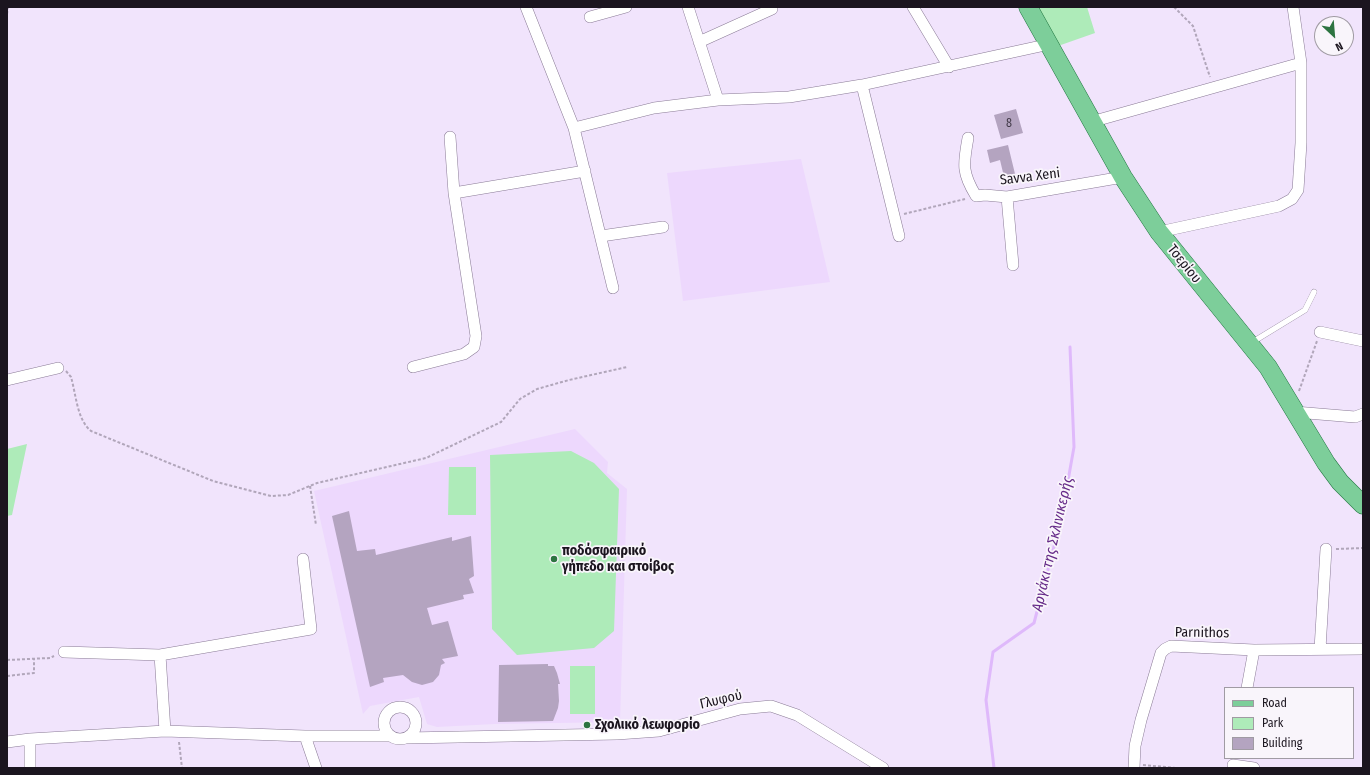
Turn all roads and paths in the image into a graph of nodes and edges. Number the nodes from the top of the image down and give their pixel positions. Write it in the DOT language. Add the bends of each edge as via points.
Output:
graph roads {
  1 [pos="8,7"];
  2 [pos="526,7"];
  3 [pos="626,7"];
  4 [pos="688,7"];
  5 [pos="913,7"];
  6 [pos="1028,7"];
  7 [pos="1174,7"];
  8 [pos="1293,7"];
  9 [pos="772,9"];
  10 [pos="7,14"];
  11 [pos="590,17"];
  12 [pos="699,42"];
  13 [pos="1050,44"];
  14 [pos="1301,63"];
  15 [pos="949,67"];
  16 [pos="862,86"];
  17 [pos="1213,88"];
  18 [pos="718,100"];
  19 [pos="1091,122"];
  20 [pos="574,128"];
  21 [pos="450,137"];
  22 [pos="968,138"];
  23 [pos="585,171"];
  24 [pos="1123,177"];
  25 [pos="454,193"];
  26 [pos="976,196"];
  27 [pos="1007,197"];
  28 [pos="894,216"];
  29 [pos="663,227"];
  30 [pos="1158,232"];
  31 [pos="601,236"];
  32 [pos="899,236"];
  33 [pos="1013,265"];
  34 [pos="613,288"];
  35 [pos="1314,292"];
  36 [pos="1320,332"];
  37 [pos="1363,341"];
  38 [pos="1249,344"];
  39 [pos="413,367"];
  40 [pos="58,368"];
  41 [pos="627,368"];
  42 [pos="7,380"];
  43 [pos="1294,411"];
  44 [pos="1363,414"];
  45 [pos="310,486"];
  46 [pos="1363,505"];
  47 [pos="316,525"];
  48 [pos="1363,548"];
  49 [pos="1326,549"];
  50 [pos="303,559"];
  51 [pos="1320,649"];
  52 [pos="1363,649"];
  53 [pos="1254,650"];
  54 [pos="64,652"];
  55 [pos="160,655"];
  56 [pos="34,659"];
  57 [pos="7,660"];
  58 [pos="7,676"];
  59 [pos="1247,687"];
  60 [pos="165,731"];
  61 [pos="178,731"];
  62 [pos="305,736"];
  63 [pos="390,736"];
  64 [pos="406,738"];
  65 [pos="30,739"];
  66 [pos="7,742"];
  67 [pos="1234,764"];
  68 [pos="1134,766"];
  69 [pos="30,768"];
  70 [pos="182,768"];
  71 [pos="316,768"];
  72 [pos="883,768"];
  73 [pos="1177,768"];
  74 [pos="1254,768"];
  1 -- 10 [label="path"];
  2 -- 20 [label="street"];
  3 -- 11 [label="street"];
  4 -- 12 [label="street"];
  5 -- 15 [label="street"];
  6 -- 13 [label="main road, Τσερίου"];
  7 -- 17 [label="path" via="1194,26"];
  8 -- 14 [label="street"];
  9 -- 12 [label="street"];
  12 -- 18 [label="street"];
  13 -- 15 [label="street"];
  13 -- 19 [label="main road, Τσερίου"];
  14 -- 17 [label="street"];
  14 -- 30 [label="street" via="1298,190 1292,199 1279,206"];
  15 -- 16 [label="street"];
  16 -- 18 [label="street" via="788,97"];
  16 -- 28 [label="street"];
  17 -- 19 [label="street"];
  18 -- 20 [label="street" via="654,108"];
  19 -- 24 [label="main road, Τσερίου"];
  20 -- 23 [label="street"];
  21 -- 25 [label="street"];
  22 -- 26 [label="street" via="964,167 968,182"];
  23 -- 25 [label="street"];
  23 -- 31 [label="street"];
  24 -- 27 [label="street, Savva Xeni"];
  24 -- 30 [label="main road, Τσερίου"];
  25 -- 39 [label="street" via="476,336 474,348 464,354"];
  26 -- 27 [label="street, Savva Xeni"];
  26 -- 28 [label="path"];
  27 -- 33 [label="street"];
  28 -- 32 [label="street"];
  29 -- 31 [label="street"];
  30 -- 38 [label="main road, Τσερίου"];
  31 -- 34 [label="street"];
  35 -- 38 [label="lane" via="1305,310"];
  36 -- 37 [label="street"];
  36 -- 43 [label="path"];
  38 -- 43 [label="main road, Τσερίου" via="1268,367"];
  40 -- 42 [label="street"];
  40 -- 45 [label="path" via="71,377 81,420 91,431 213,481 271,496 288,495"];
  41 -- 45 [label="path" via="537,389 520,399 501,422 426,458"];
  43 -- 44 [label="street" via="1355,416"];
  43 -- 46 [label="main road, Τσερίου" via="1326,463 1340,482"];
  45 -- 47 [label="path"];
  48 -- 49 [label="path"];
  49 -- 51 [label="street"];
  50 -- 55 [label="street" via="311,630"];
  51 -- 52 [label="street, Parnithos"];
  51 -- 53 [label="street, Parnithos"];
  53 -- 59 [label="street"];
  53 -- 68 [label="street, Parnithos" via="1171,646 1165,649 1161,653 1141,720 1135,746"];
  54 -- 55 [label="street"];
  54 -- 56 [label="path" via="50,658"];
  55 -- 60 [label="street"];
  56 -- 57 [label="path"];
  56 -- 58 [label="path" via="34,673"];
  60 -- 61 [label="street"];
  60 -- 65 [label="street"];
  61 -- 62 [label="street"];
  61 -- 70 [label="path"];
  62 -- 63 [label="street"];
  62 -- 71 [label="street"];
  63 -- 64 [label="street"];
  63 -- 64 [label="street" via="385,729 387,713 402,706 415,716 416,725 413,733"];
  64 -- 72 [label="street, Γλυφού" via="659,731 740,709 771,706 797,715"];
  65 -- 66 [label="street"];
  65 -- 69 [label="street"];
  67 -- 74 [label="street"];
  68 -- 73 [label="path"];
}
